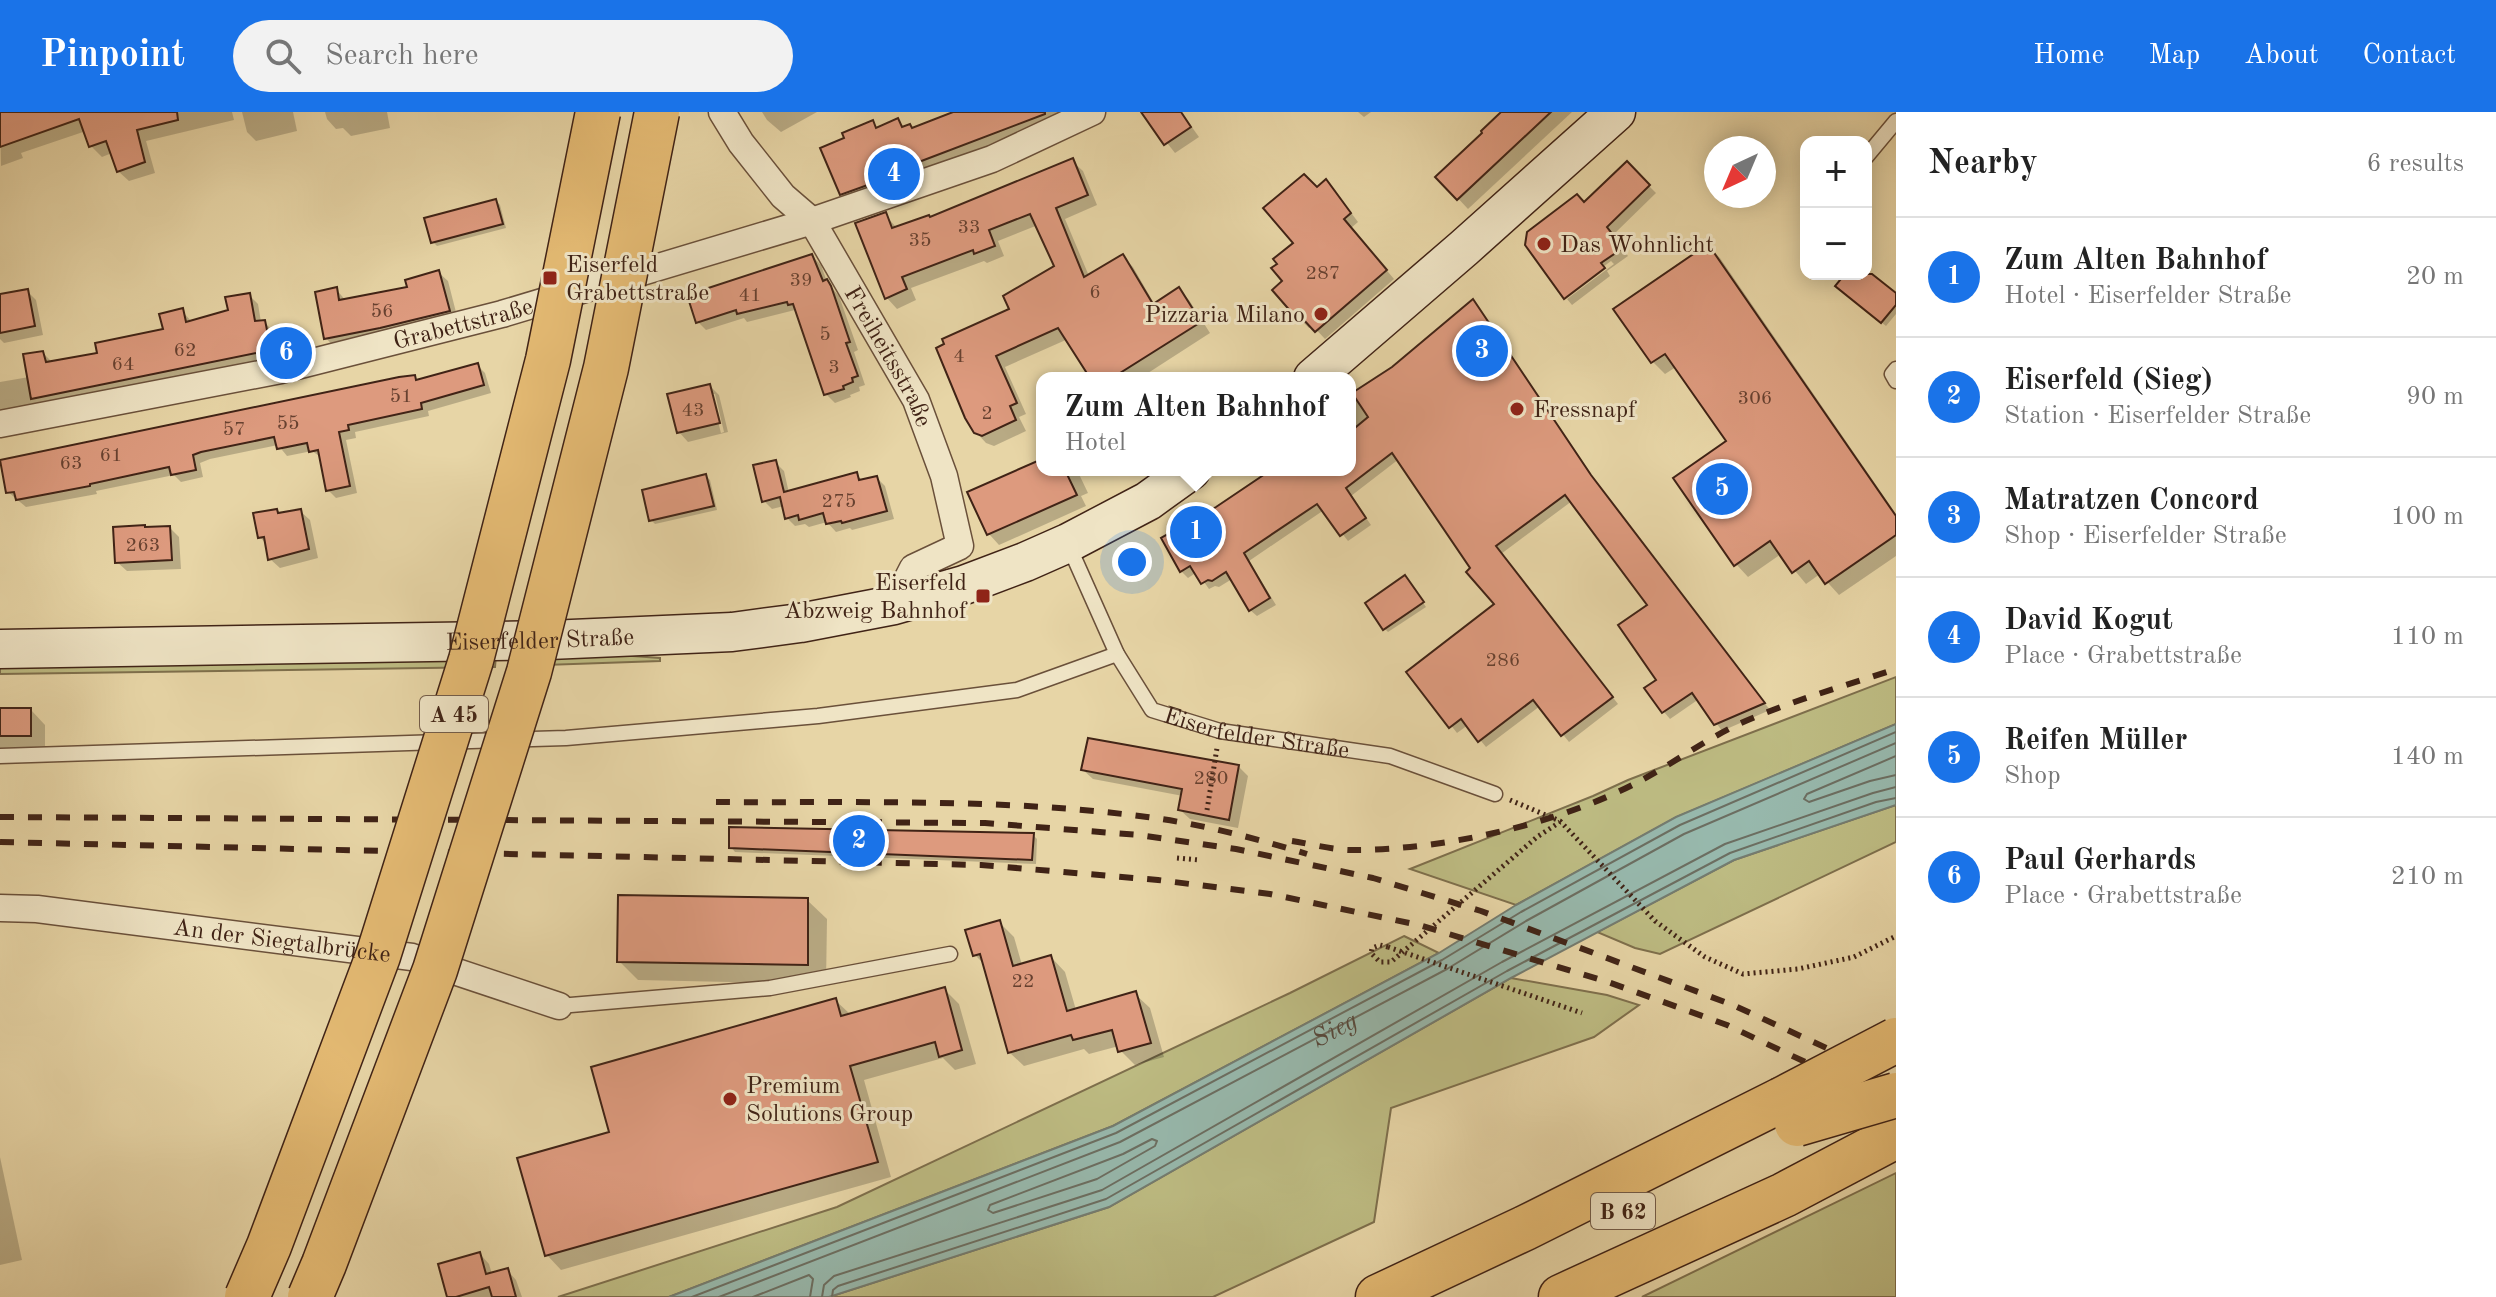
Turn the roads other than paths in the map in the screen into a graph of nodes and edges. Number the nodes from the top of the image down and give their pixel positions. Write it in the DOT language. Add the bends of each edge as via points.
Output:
graph roads {
  1 [pos="598,112"];
  2 [pos="657,112"];
  3 [pos="722,112"];
  4 [pos="1092,112"];
  5 [pos="1616,112"];
  6 [pos="1896,121"];
  7 [pos="1872,150"];
  8 [pos="812,221"];
  9 [pos="1896,369"];
  10 [pos="1320,372"];
  11 [pos="1896,381"];
  12 [pos="0,424"];
  13 [pos="1183,476"];
  14 [pos="1068,543"];
  15 [pos="894,605"];
  16 [pos="522,641"];
  17 [pos="0,649"];
  18 [pos="1117,654"];
  19 [pos="515,740"];
  20 [pos="0,756"];
  21 [pos="1495,794"];
  22 [pos="0,908"];
  23 [pos="950,954"];
  24 [pos="559,1006"];
  25 [pos="1896,1040"];
  26 [pos="1896,1095"];
  27 [pos="1789,1112"];
  28 [pos="1896,1136"];
  29 [pos="247,1297"];
  30 [pos="310,1297"];
  31 [pos="1378,1297"];
  32 [pos="1450,1297"];
  33 [pos="1561,1297"];
  1 -- 29 [label="highway, A 45, bridge" via="548,360 471,660 378,956"];
  2 -- 30 [label="highway, A 45, bridge" via="606,368 529,672 435,970"];
  3 -- 8 [label="street, Freiheitsstraße" via="783,196"];
  4 -- 8 [label="street, Grabettstraße" via="992,159"];
  5 -- 10 [label="main road"];
  6 -- 7 [label="lane"];
  8 -- 12 [label="street, Grabettstraße" via="502,314 281,370"];
  8 -- 15 [label="street, Freiheitsstraße" via="916,400 944,476 960,546 913,568"];
  9 -- 11 [label="lane"];
  13 -- 14 [label="main road, Eiserfelder Straße" via="1148,501"];
  14 -- 15 [label="main road, Eiserfelder Straße" via="964,585"];
  14 -- 18 [label="lane, Eiserfelder Straße"];
  15 -- 16 [label="main road, Eiserfelder Straße" via="732,632"];
  16 -- 17 [label="main road, Eiserfelder Straße"];
  16 -- 19 [label="lane"];
  18 -- 19 [label="lane" via="1017,690 818,716"];
  18 -- 21 [label="lane, Eiserfelder Straße" via="1152,710 1220,731 1390,756"];
  19 -- 20 [label="lane"];
  22 -- 24 [label="street, An der Siegtalbrücke" via="412,957"];
  23 -- 24 [label="lane" via="770,988"];
  25 -- 27 [label="highway, bridge"];
  26 -- 27 [label="highway, B 62, bridge"];
  27 -- 31 [label="highway, B 62"];
  27 -- 32 [label="highway, B 62"];
  28 -- 33 [label="highway, B 62" via="1784,1195"];
}
